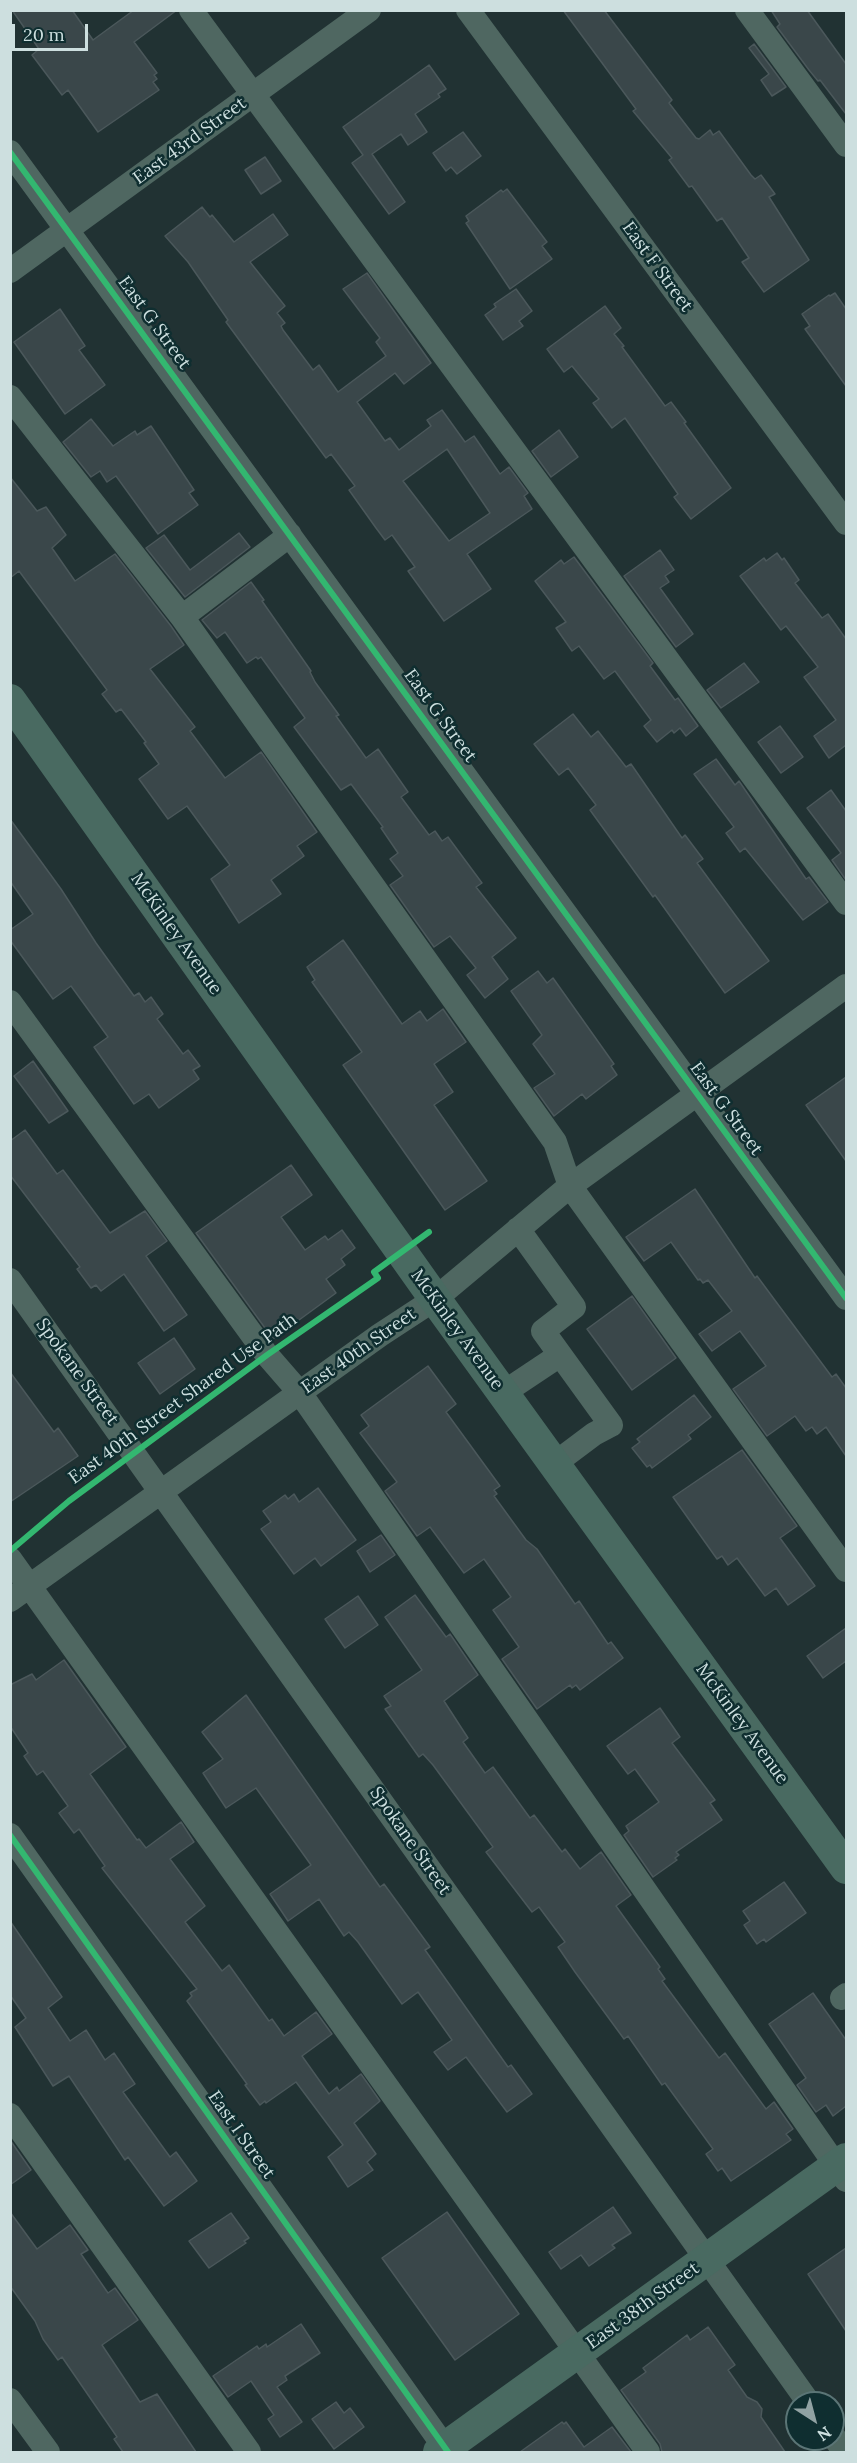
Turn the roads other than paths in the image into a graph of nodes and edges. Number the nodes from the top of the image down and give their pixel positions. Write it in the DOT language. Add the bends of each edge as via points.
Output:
graph roads {
  1 [pos="191,10"];
  2 [pos="369,10"];
  3 [pos="468,10"];
  4 [pos="747,10"];
  5 [pos="253,95"];
  6 [pos="846,145"];
  7 [pos="10,152"];
  8 [pos="68,230"];
  9 [pos="10,271"];
  10 [pos="10,397"];
  11 [pos="846,523"];
  12 [pos="290,536"];
  13 [pos="182,617"];
  14 [pos="10,700"];
  15 [pos="846,903"];
  16 [pos="846,986"];
  17 [pos="10,1002"];
  18 [pos="696,1094"];
  19 [pos="570,1186"];
  20 [pos="518,1229"];
  21 [pos="10,1280"];
  22 [pos="846,1298"];
  23 [pos="435,1299"];
  24 [pos="560,1355"];
  25 [pos="300,1393"];
  26 [pos="503,1393"];
  27 [pos="554,1464"];
  28 [pos="162,1491"];
  29 [pos="10,1559"];
  30 [pos="846,1570"];
  31 [pos="31,1586"];
  32 [pos="10,1600"];
  33 [pos="10,1835"];
  34 [pos="846,1868"];
  35 [pos="10,2115"];
  36 [pos="843,2168"];
  37 [pos="707,2260"];
  38 [pos="576,2354"];
  39 [pos="800,2391"];
  40 [pos="10,2400"];
  41 [pos="444,2451"];
  42 [pos="48,2452"];
  43 [pos="249,2452"];
  44 [pos="648,2452"];
  1 -- 5 [label="street"];
  2 -- 5 [label="street, East 43rd Street"];
  3 -- 11 [label="street, East F Street"];
  4 -- 6 [label="street"];
  5 -- 8 [label="street, East 43rd Street"];
  5 -- 15 [label="street"];
  7 -- 8 [label="street, East G Street"];
  8 -- 9 [label="street, East 43rd Street"];
  8 -- 12 [label="street, East G Street"];
  10 -- 13 [label="street"];
  12 -- 13 [label="street"];
  12 -- 18 [label="street, East G Street"];
  13 -- 19 [label="street" via="555,1142"];
  14 -- 23 [label="main road, McKinley Avenue"];
  16 -- 18 [label="street, East 40th Street"];
  17 -- 25 [label="street" via="267,1355"];
  18 -- 19 [label="street, East 40th Street"];
  18 -- 22 [label="street, East G Street"];
  19 -- 20 [label="street, East 40th Street"];
  19 -- 30 [label="street"];
  20 -- 23 [label="street, East 40th Street"];
  20 -- 24 [label="street" via="574,1307 543,1331"];
  21 -- 28 [label="street, Spokane Street"];
  23 -- 25 [label="street, East 40th Street"];
  23 -- 26 [label="main road, McKinley Avenue"];
  24 -- 26 [label="street"];
  24 -- 27 [label="street" via="611,1425"];
  25 -- 28 [label="street, East 40th Street"];
  25 -- 36 [label="street"];
  26 -- 27 [label="main road, McKinley Avenue"];
  27 -- 34 [label="main road, McKinley Avenue"];
  28 -- 31 [label="street, East 40th Street"];
  28 -- 37 [label="street, Spokane Street"];
  29 -- 31 [label="street"];
  31 -- 32 [label="street, East 40th Street"];
  31 -- 38 [label="street"];
  33 -- 41 [label="street, East I Street"];
  35 -- 43 [label="street"];
  36 -- 37 [label="main road, East 38th Street"];
  37 -- 38 [label="main road, East 38th Street"];
  37 -- 39 [label="street, Spokane Street"];
  38 -- 41 [label="main road, East 38th Street"];
  38 -- 44 [label="street"];
  40 -- 42 [label="street"];
}
